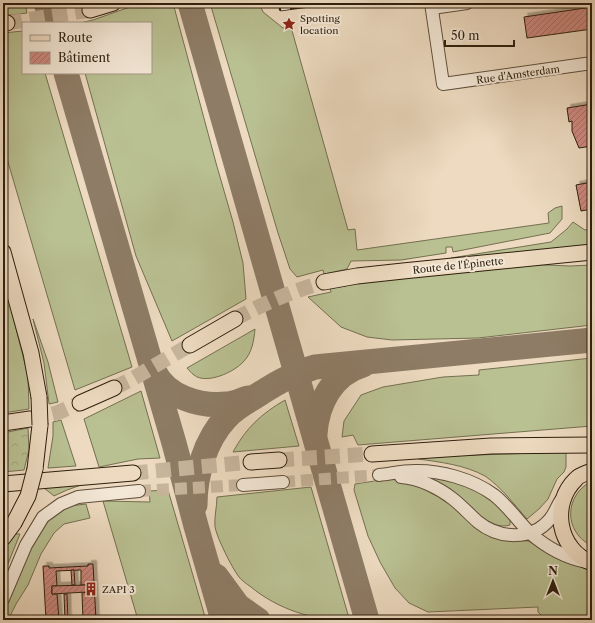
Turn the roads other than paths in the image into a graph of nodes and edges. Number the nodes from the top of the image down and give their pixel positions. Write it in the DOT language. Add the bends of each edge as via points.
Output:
graph roads {
  1 [pos="113,3"];
  2 [pos="467,3"];
  3 [pos="432,6"];
  4 [pos="90,10"];
  5 [pos="592,63"];
  6 [pos="3,252"];
  7 [pos="592,252"];
  8 [pos="324,282"];
  9 [pos="234,318"];
  10 [pos="190,345"];
  11 [pos="114,388"];
  12 [pos="80,403"];
  13 [pos="3,422"];
  14 [pos="35,422"];
  15 [pos="592,435"];
  16 [pos="592,445"];
  17 [pos="491,446"];
  18 [pos="372,454"];
  19 [pos="279,460"];
  20 [pos="251,462"];
  21 [pos="592,471"];
  22 [pos="133,473"];
  23 [pos="283,482"];
  24 [pos="3,484"];
  25 [pos="244,485"];
  26 [pos="139,491"];
  27 [pos="564,494"];
  28 [pos="530,533"];
  29 [pos="3,538"];
  30 [pos="592,563"];
  31 [pos="4,594"];
  1 -- 4 [label="main road"];
  2 -- 3 [label="street"];
  3 -- 5 [label="street, Rue d'Amsterdam" via="443,84"];
  6 -- 14 [label="main road, bridge" via="31,353 39,397"];
  7 -- 8 [label="main road, Route de l'Épinette" via="358,276"];
  9 -- 10 [label="main road"];
  11 -- 12 [label="main road"];
  13 -- 14 [label="main road"];
  14 -- 29 [label="main road, bridge" via="35,469 28,496"];
  15 -- 17 [label="main road" via="516,438"];
  16 -- 17 [label="main road"];
  17 -- 18 [label="main road"];
  19 -- 20 [label="main road"];
  21 -- 27 [label="main road" via="576,478"];
  22 -- 24 [label="main road"];
  23 -- 25 [label="street"];
  26 -- 31 [label="street" via="78,497 61,504 43,517 26,545"];
  27 -- 28 [label="street" via="550,519"];
  27 -- 30 [label="main road" via="560,526 565,539 584,560"];
  28 -- 28 [label="street" via="494,495 451,475 413,471 379,475 418,480 436,488 479,522 501,534 515,536"];
  28 -- 30 [label="street" via="560,553"];
}
